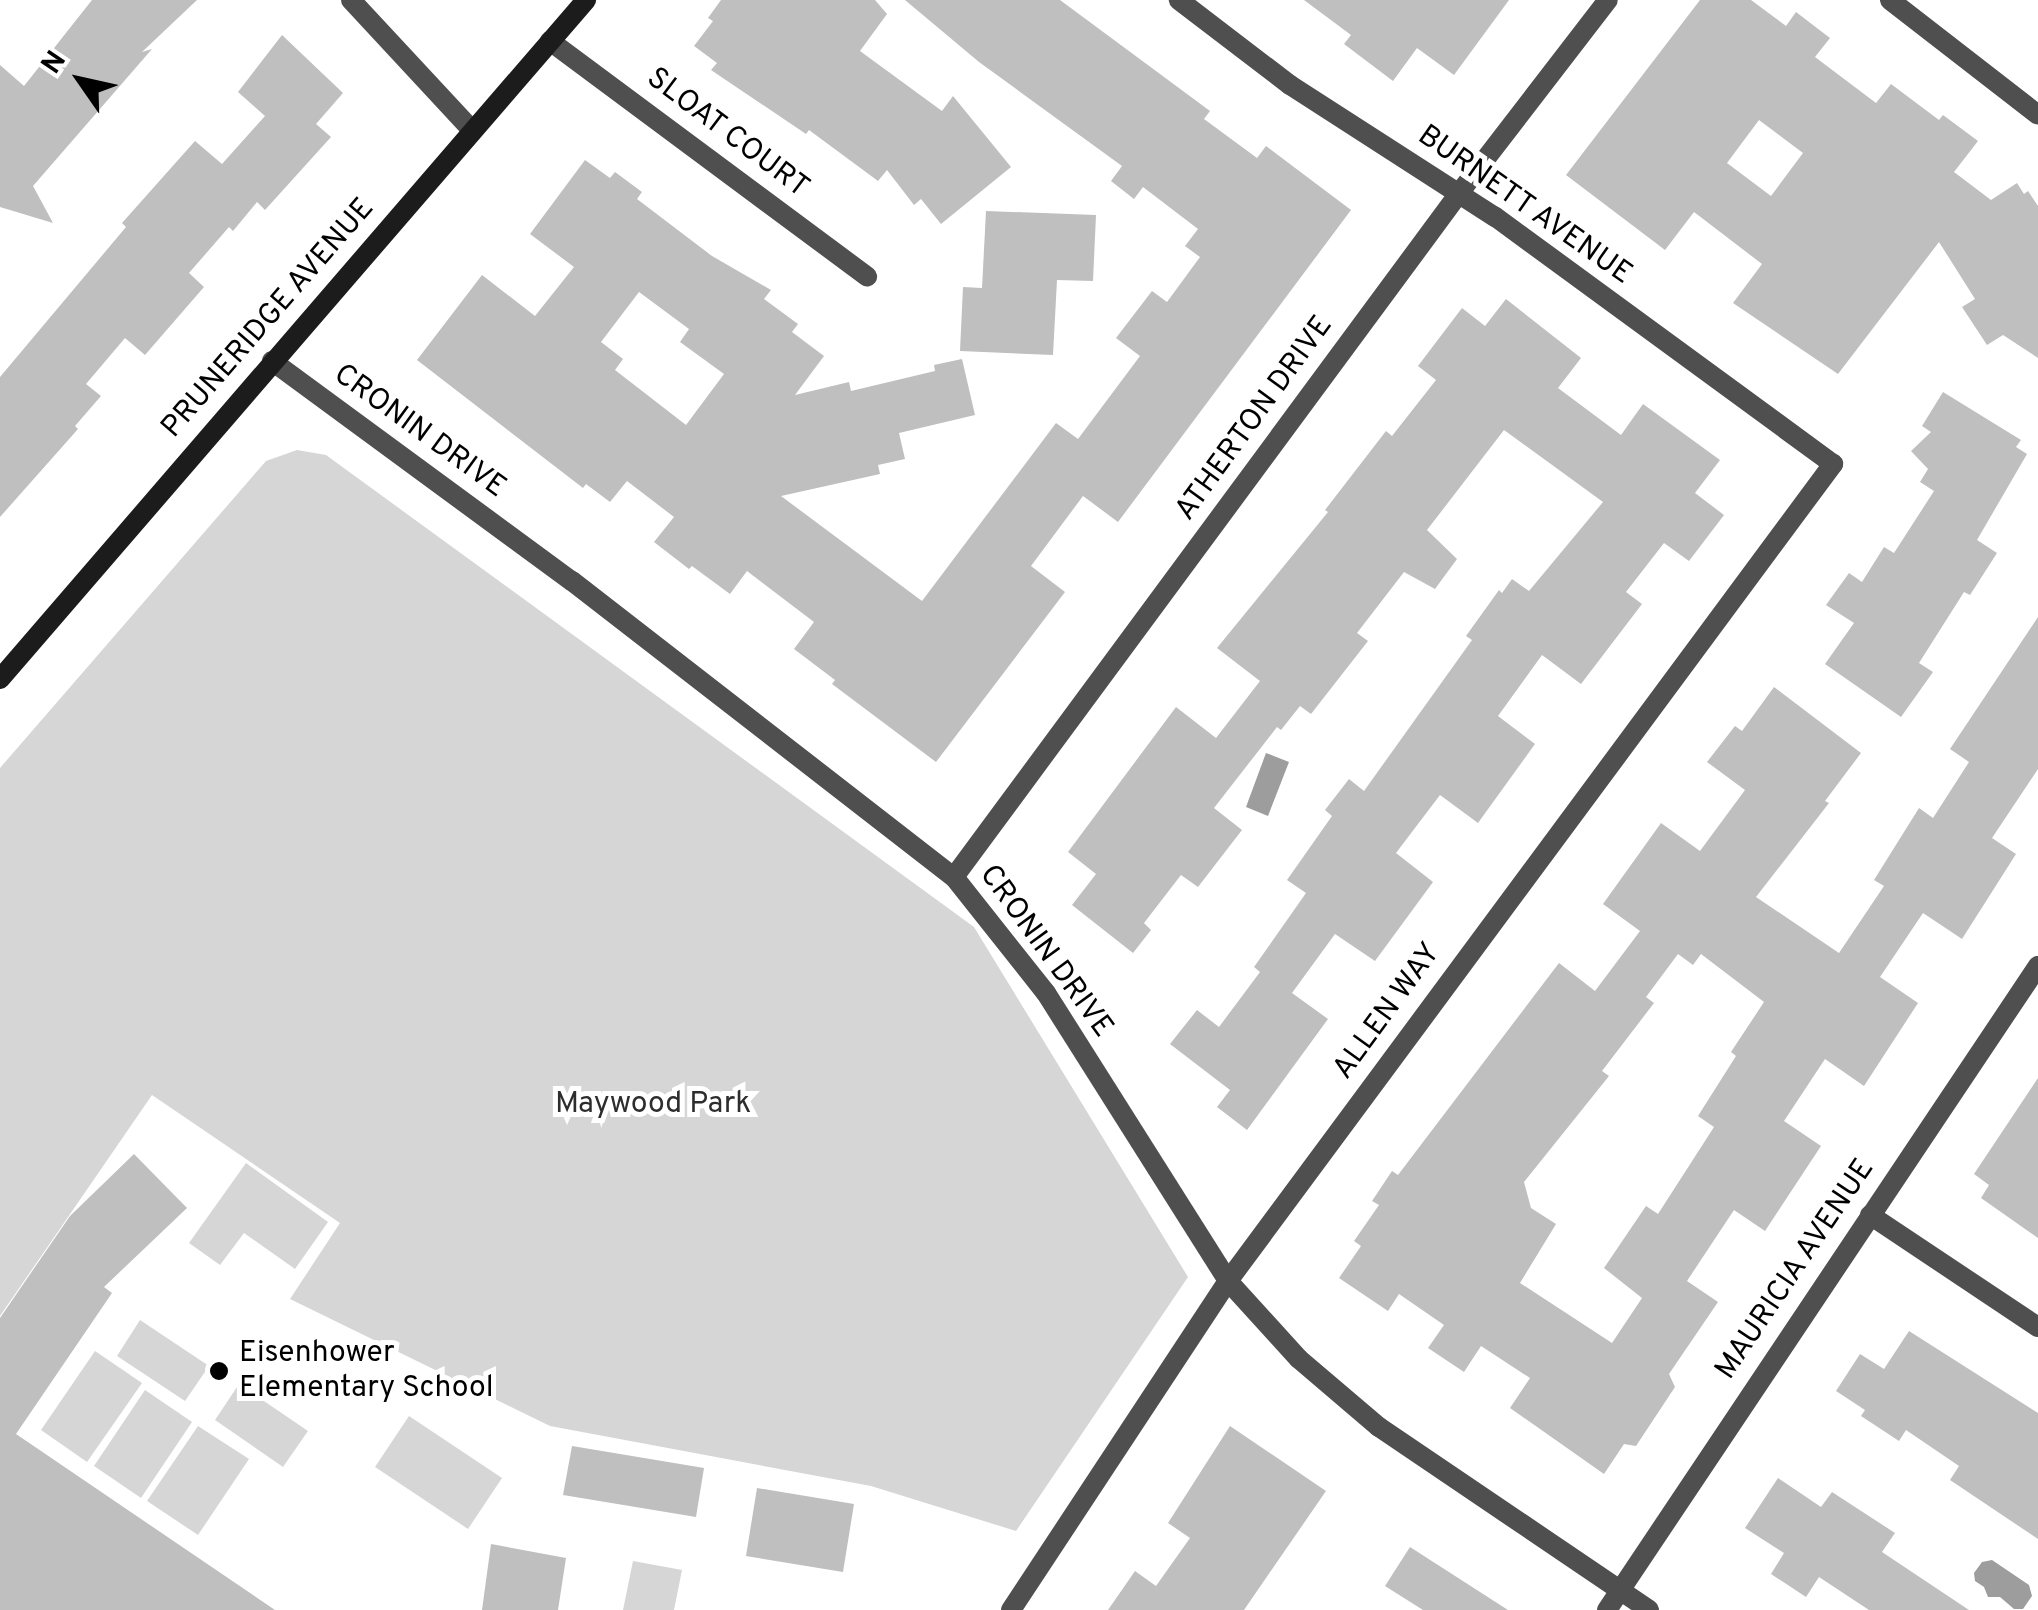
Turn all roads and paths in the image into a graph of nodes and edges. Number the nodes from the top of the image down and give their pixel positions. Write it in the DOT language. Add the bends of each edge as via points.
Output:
graph roads {
  1 [pos="351,0"];
  2 [pos="586,0"];
  3 [pos="1179,0"];
  4 [pos="1608,0"];
  5 [pos="1890,0"];
  6 [pos="550,41"];
  7 [pos="2038,115"];
  8 [pos="472,130"];
  9 [pos="1460,192"];
  10 [pos="867,276"];
  11 [pos="272,361"];
  12 [pos="1833,464"];
  13 [pos="0,679"];
  14 [pos="954,877"];
  15 [pos="2038,966"];
  16 [pos="1870,1214"];
  17 [pos="1228,1281"];
  18 [pos="2038,1327"];
  19 [pos="1619,1590"];
  20 [pos="1011,1610"];
  21 [pos="1606,1610"];
  22 [pos="1650,1610"];
  1 -- 8 [label="street"];
  2 -- 6 [label="main road, PRUNERIDGE AVENUE"];
  3 -- 9 [label="street, BURNETT AVENUE" via="1290,84"];
  4 -- 9 [label="street, ATHERTON DRIVE"];
  5 -- 7 [label="street"];
  6 -- 8 [label="main road, PRUNERIDGE AVENUE"];
  6 -- 10 [label="street, SLOAT COURT"];
  8 -- 11 [label="main road, PRUNERIDGE AVENUE"];
  9 -- 12 [label="street, BURNETT AVENUE"];
  9 -- 14 [label="street, ATHERTON DRIVE"];
  11 -- 13 [label="main road, PRUNERIDGE AVENUE"];
  11 -- 14 [label="street, CRONIN DRIVE" via="572,581"];
  12 -- 17 [label="street, ALLEN WAY"];
  14 -- 17 [label="street, CRONIN DRIVE" via="1046,993"];
  15 -- 16 [label="street, MAURICIA AVENUE"];
  16 -- 18 [label="street"];
  16 -- 19 [label="street, MAURICIA AVENUE"];
  17 -- 19 [label="street, CRONIN DRIVE" via="1298,1359 1379,1426"];
  17 -- 20 [label="street, ALLEN WAY"];
  19 -- 21 [label="street, MAURICIA AVENUE"];
  19 -- 22 [label="street, CRONIN DRIVE"];
}
